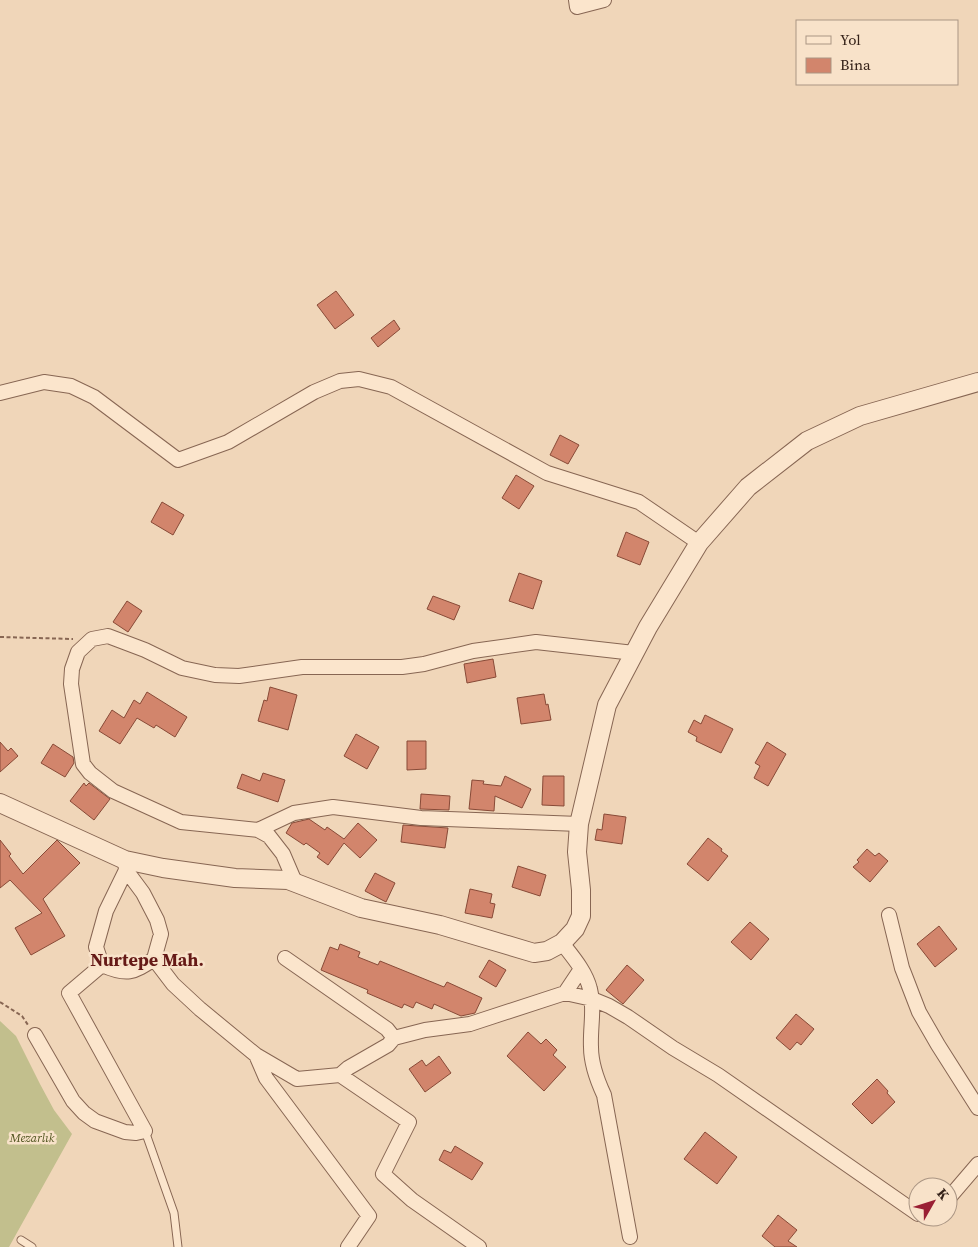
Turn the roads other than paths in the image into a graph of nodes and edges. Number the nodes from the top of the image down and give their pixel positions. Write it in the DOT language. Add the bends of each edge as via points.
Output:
graph roads {
  1 [pos="576,0"];
  2 [pos="604,0"];
  3 [pos="978,382"];
  4 [pos="0,394"];
  5 [pos="699,543"];
  6 [pos="634,653"];
  7 [pos="0,803"];
  8 [pos="579,824"];
  9 [pos="258,830"];
  10 [pos="125,865"];
  11 [pos="294,882"];
  12 [pos="889,914"];
  13 [pos="562,943"];
  14 [pos="285,958"];
  15 [pos="154,959"];
  16 [pos="102,965"];
  17 [pos="581,969"];
  18 [pos="565,993"];
  19 [pos="592,999"];
  20 [pos="35,1034"];
  21 [pos="394,1038"];
  22 [pos="256,1054"];
  23 [pos="340,1075"];
  24 [pos="978,1108"];
  25 [pos="145,1131"];
  26 [pos="978,1164"];
  27 [pos="958,1187"];
  28 [pos="908,1207"];
  29 [pos="630,1237"];
  30 [pos="21,1240"];
  31 [pos="32,1247"];
  32 [pos="178,1247"];
  33 [pos="348,1247"];
  34 [pos="479,1247"];
  1 -- 2 [label="street" via="577,7"];
  3 -- 5 [label="street" via="860,416 807,441 748,487"];
  4 -- 5 [label="street" via="44,382 71,386 94,397 178,460 228,442 314,392 340,381 359,379 391,388 547,473 639,502"];
  5 -- 6 [label="street"];
  6 -- 8 [label="street" via="607,705"];
  6 -- 9 [label="street" via="536,642 402,667 302,667 239,676 182,668 108,636 92,639 78,652 71,684 83,764 90,773 113,791 181,822"];
  7 -- 10 [label="street"];
  8 -- 9 [label="street" via="421,818 333,808 294,813"];
  8 -- 13 [label="street" via="577,852 581,916 575,929"];
  9 -- 11 [label="street" via="269,836 283,854"];
  10 -- 11 [label="street"];
  10 -- 15 [label="street" via="158,920 161,934"];
  10 -- 16 [label="street" via="106,911 96,947"];
  11 -- 13 [label="street" via="361,908 440,925 534,952 547,951"];
  12 -- 24 [label="street" via="902,968 919,1012"];
  13 -- 17 [label="street"];
  14 -- 21 [label="street" via="387,1029"];
  15 -- 16 [label="street" via="135,972 116,971"];
  15 -- 22 [label="street" via="173,984"];
  16 -- 25 [label="street" via="69,994"];
  17 -- 18 [label="street"];
  17 -- 19 [label="street"];
  18 -- 19 [label="street"];
  18 -- 21 [label="street" via="470,1024"];
  19 -- 28 [label="street" via="628,1017 718,1075"];
  19 -- 29 [label="street" via="590,1049 604,1095"];
  20 -- 25 [label="street" via="73,1101 84,1113 95,1121 126,1132"];
  21 -- 23 [label="street" via="388,1046"];
  22 -- 23 [label="street" via="297,1079"];
  22 -- 33 [label="street" via="266,1078 369,1216"];
  23 -- 34 [label="street" via="409,1122 383,1174 412,1200"];
  25 -- 32 [label="lane" via="174,1213"];
  26 -- 27 [label="street"];
  30 -- 31 [label="lane"];
}
